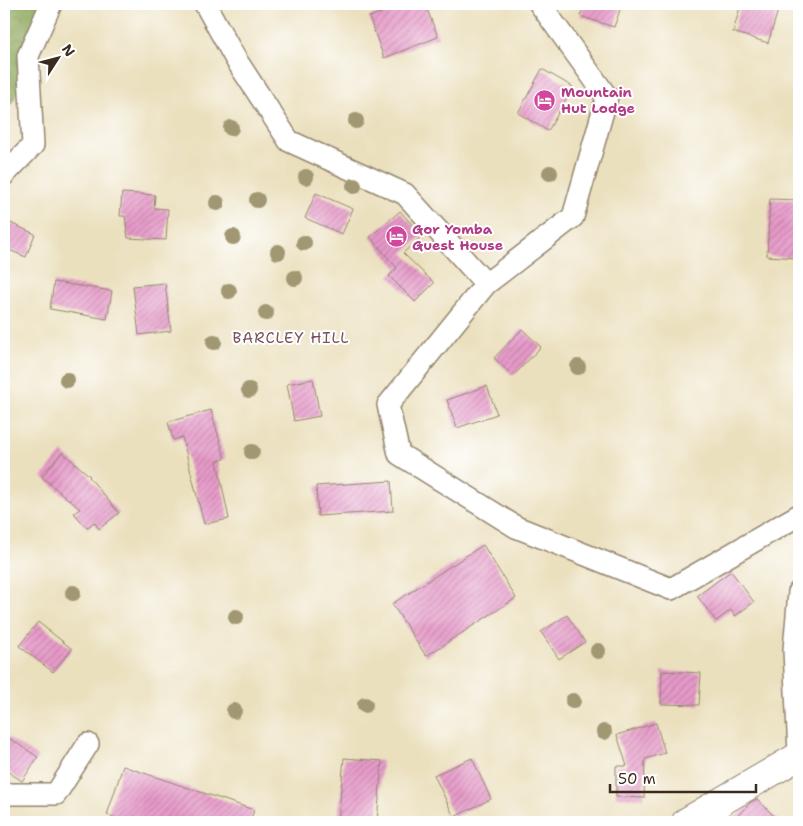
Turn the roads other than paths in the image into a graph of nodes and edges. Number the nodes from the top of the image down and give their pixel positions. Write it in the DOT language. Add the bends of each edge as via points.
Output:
graph roads {
  1 [pos="50,4"];
  2 [pos="205,4"];
  3 [pos="540,4"];
  4 [pos="4,174"];
  5 [pos="486,284"];
  6 [pos="799,515"];
  7 [pos="799,592"];
  8 [pos="88,744"];
  9 [pos="799,755"];
  10 [pos="4,794"];
  11 [pos="686,822"];
  1 -- 4 [label="street" via="28,56 33,145"];
  2 -- 5 [label="street" via="235,58 290,141 405,194"];
  3 -- 5 [label="street" via="607,97 573,217"];
  5 -- 6 [label="street" via="388,405 400,454 516,527 671,589"];
  7 -- 9 [label="street" via="794,650"];
  8 -- 10 [label="street" via="56,794"];
  9 -- 11 [label="main road"];
}
